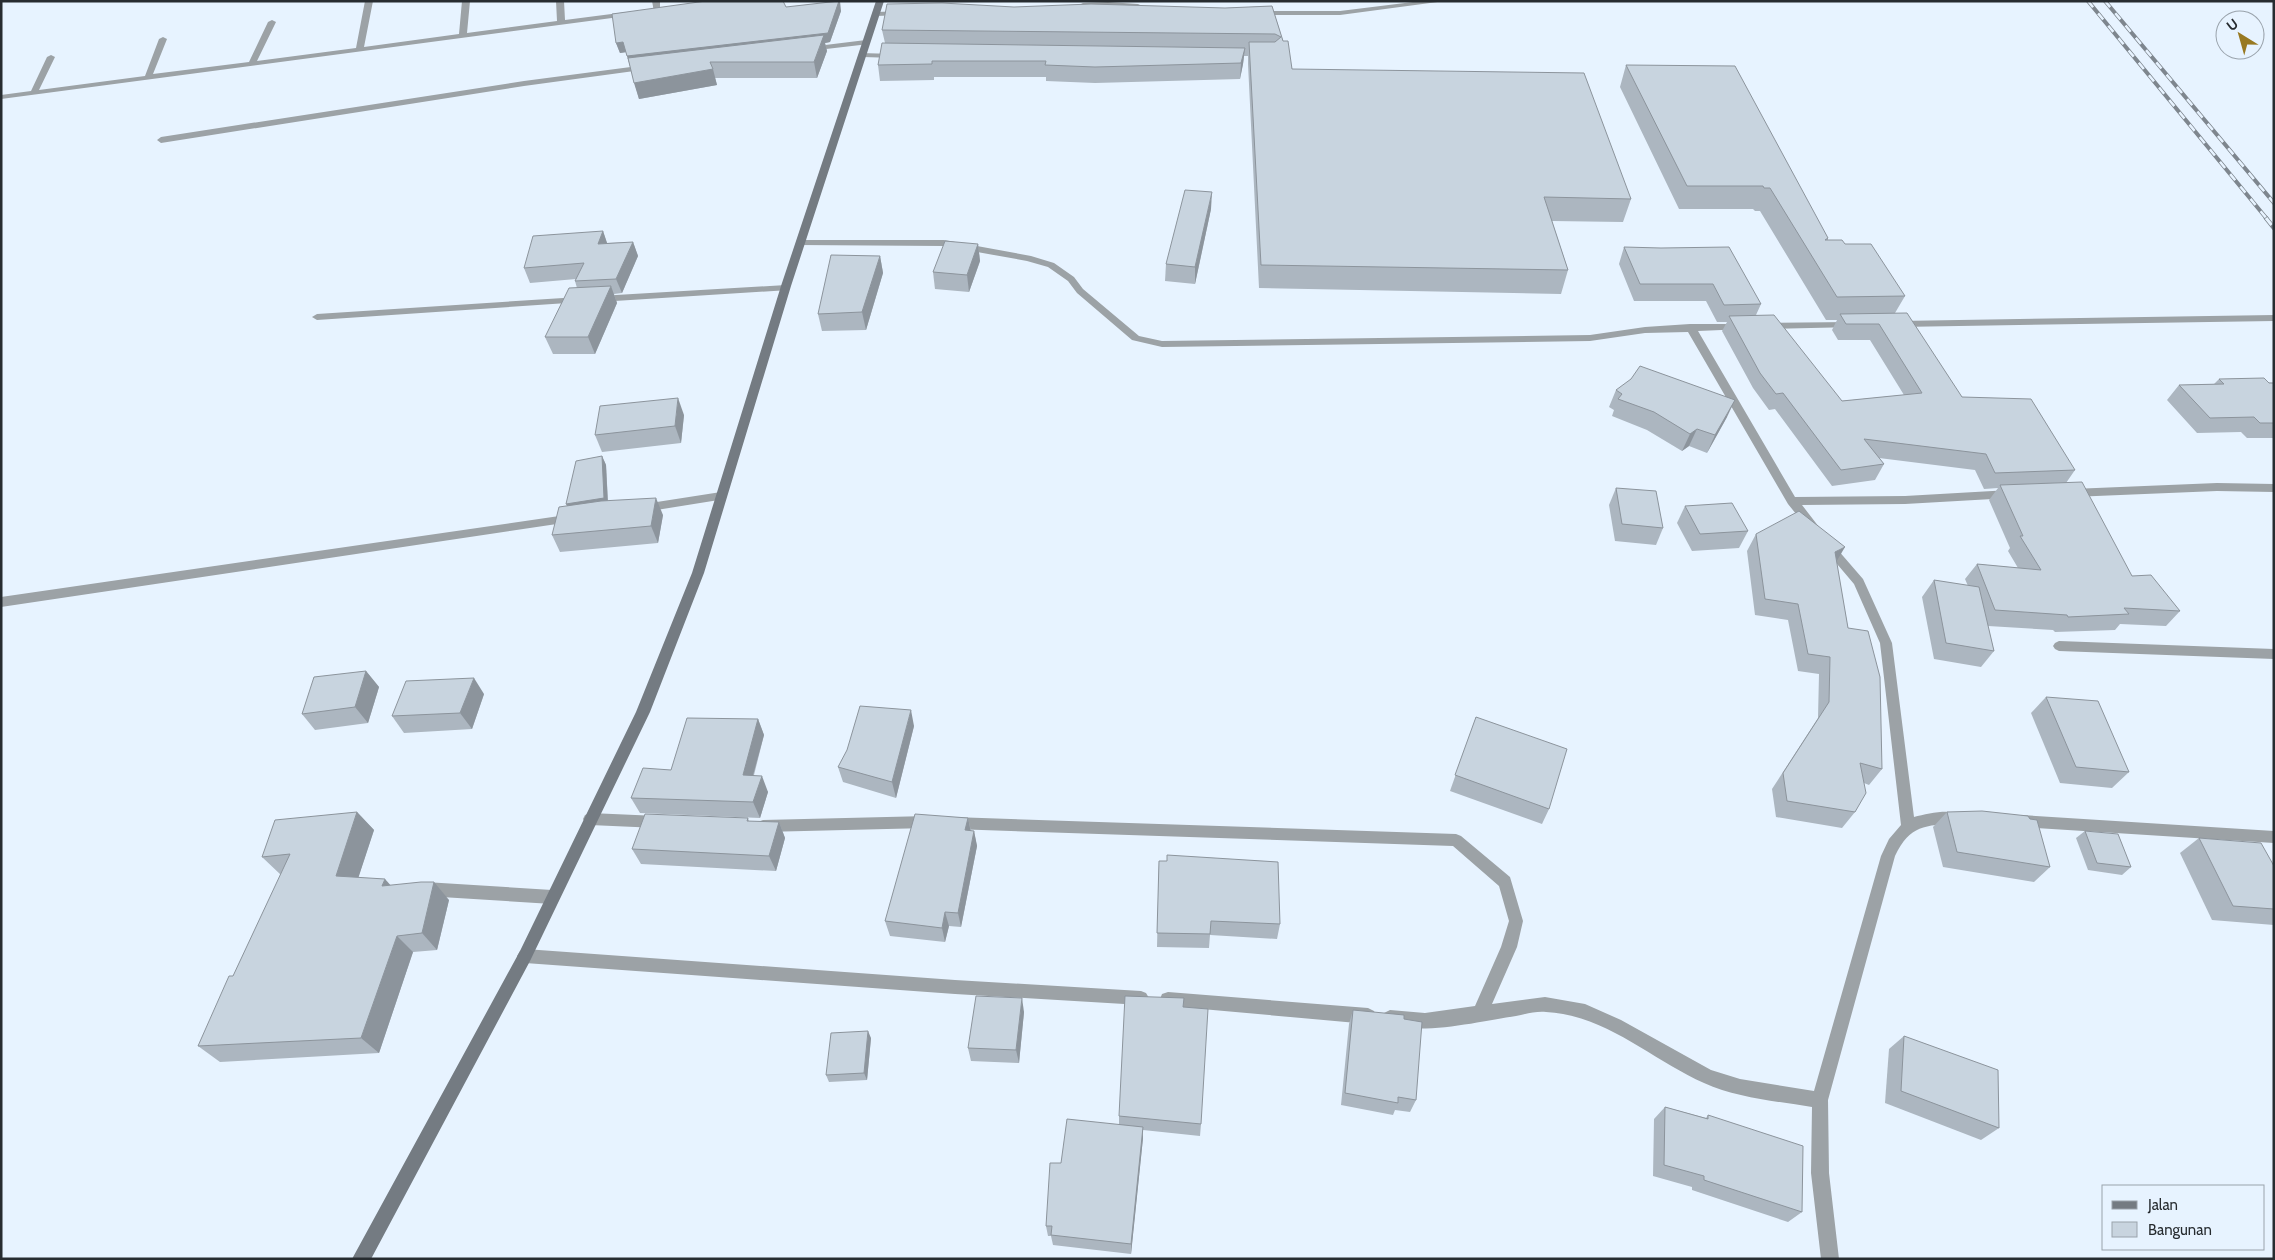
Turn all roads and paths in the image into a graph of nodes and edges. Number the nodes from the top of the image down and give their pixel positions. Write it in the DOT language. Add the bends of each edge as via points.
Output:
graph roads {
  1 [pos="369,1"];
  2 [pos="466,1"];
  3 [pos="560,1"];
  4 [pos="880,1"];
  5 [pos="1442,1"];
  6 [pos="656,6"];
  7 [pos="1071,6"];
  8 [pos="1145,7"];
  9 [pos="666,9"];
  10 [pos="647,11"];
  11 [pos="638,12"];
  12 [pos="914,13"];
  13 [pos="1246,13"];
  14 [pos="876,14"];
  15 [pos="272,22"];
  16 [pos="561,22"];
  17 [pos="463,36"];
  18 [pos="163,39"];
  19 [pos="866,42"];
  20 [pos="359,50"];
  21 [pos="797,50"];
  22 [pos="863,55"];
  23 [pos="902,56"];
  24 [pos="51,57"];
  25 [pos="252,64"];
  26 [pos="655,66"];
  27 [pos="148,78"];
  28 [pos="34,92"];
  29 [pos="1,96"];
  30 [pos="161,140"];
  31 [pos="801,242"];
  32 [pos="786,288"];
  33 [pos="317,317"];
  34 [pos="2274,318"];
  35 [pos="1887,324"];
  36 [pos="1858,325"];
  37 [pos="1690,327"];
  38 [pos="2274,488"];
  39 [pos="2063,493"];
  40 [pos="2020,495"];
  41 [pos="721,496"];
  42 [pos="1792,501"];
  43 [pos="632,509"];
  44 [pos="583,516"];
  45 [pos="1,602"];
  46 [pos="2059,646"];
  47 [pos="2274,654"];
  48 [pos="1975,818"];
  49 [pos="590,819"];
  50 [pos="2005,820"];
  51 [pos="669,822"];
  52 [pos="748,825"];
  53 [pos="1908,826"];
  54 [pos="2274,837"];
  55 [pos="406,888"];
  56 [pos="552,897"];
  57 [pos="525,956"];
  58 [pos="1479,1014"];
  59 [pos="1820,1100"];
  60 [pos="361,1259"];
  61 [pos="1830,1259"];
  1 -- 20 [label="street"];
  2 -- 17 [label="street"];
  3 -- 16 [label="street"];
  4 -- 14 [label="street"];
  5 -- 13 [label="street" via="1340,13"];
  6 -- 9 [label="street"];
  6 -- 10 [label="street"];
  7 -- 8 [label="street"];
  11 -- 16 [label="street"];
  12 -- 14 [label="street"];
  14 -- 19 [label="street"];
  15 -- 25 [label="street"];
  16 -- 17 [label="street"];
  17 -- 20 [label="street"];
  18 -- 27 [label="street"];
  19 -- 21 [label="street"];
  19 -- 22 [label="street"];
  20 -- 25 [label="street"];
  22 -- 23 [label="street"];
  22 -- 31 [label="street"];
  24 -- 28 [label="street"];
  25 -- 27 [label="street"];
  26 -- 30 [label="street"];
  27 -- 28 [label="street"];
  28 -- 29 [label="street"];
  31 -- 32 [label="street"];
  31 -- 37 [label="street" via="944,243 1028,258 1052,265 1071,279 1080,291 1136,338 1162,344 1590,338"];
  32 -- 33 [label="street"];
  32 -- 41 [label="street"];
  34 -- 35 [label="street"];
  36 -- 37 [label="street"];
  37 -- 42 [label="street"];
  38 -- 39 [label="street"];
  40 -- 42 [label="street"];
  41 -- 43 [label="street"];
  41 -- 49 [label="street" via="698,573 643,712"];
  42 -- 53 [label="street" via="1860,582 1886,643"];
  44 -- 45 [label="street"];
  46 -- 47 [label="street"];
  48 -- 53 [label="street" via="1922,820"];
  49 -- 51 [label="street"];
  49 -- 56 [label="street"];
  50 -- 54 [label="street"];
  52 -- 58 [label="street" via="902,821 1456,840 1505,882 1516,920 1509,947"];
  53 -- 59 [label="street" via="1896,836 1888,856"];
  55 -- 56 [label="street"];
  56 -- 57 [label="street"];
  57 -- 58 [label="street" via="1201,1001 1425,1021"];
  57 -- 60 [label="street"];
  58 -- 59 [label="street" via="1545,1004 1585,1012 1615,1024 1708,1077 1740,1087"];
  59 -- 61 [label="street" via="1820,1173"];
}
